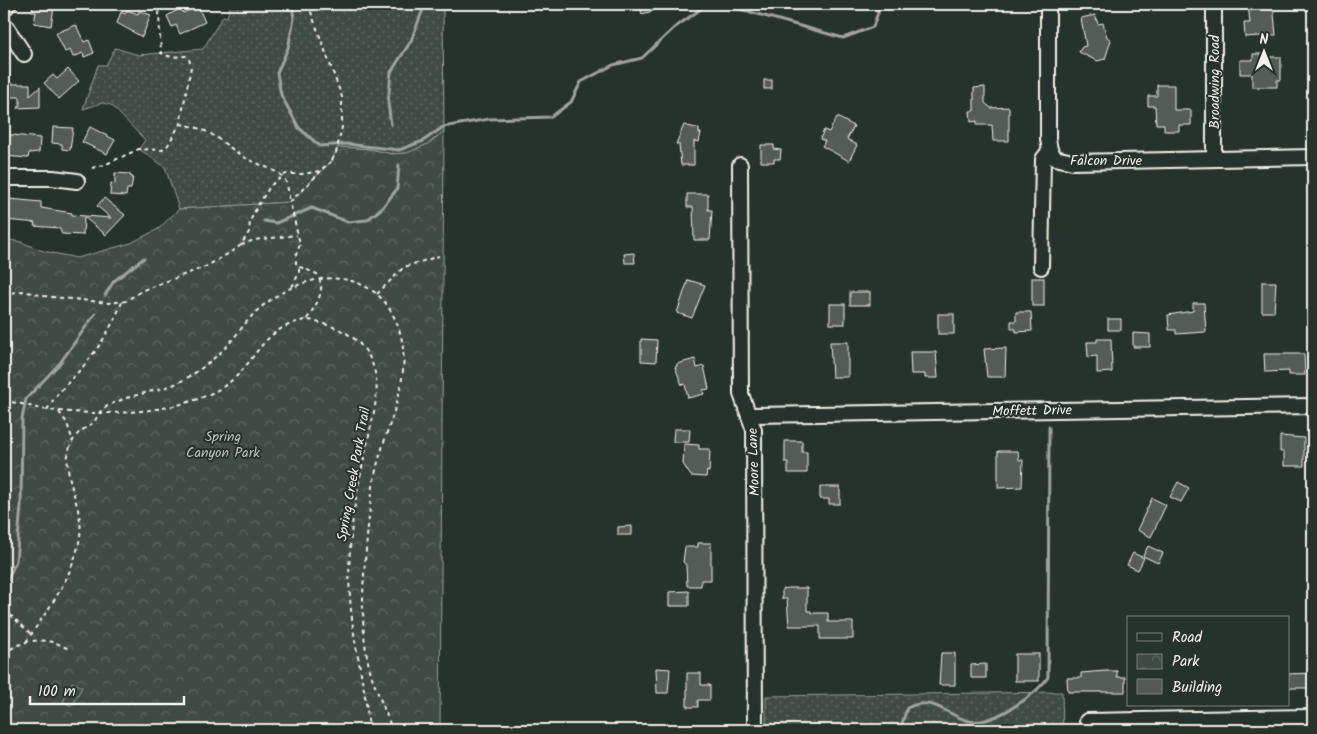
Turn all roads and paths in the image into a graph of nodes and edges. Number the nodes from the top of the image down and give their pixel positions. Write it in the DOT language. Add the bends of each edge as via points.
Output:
graph roads {
  1 [pos="8,4"];
  2 [pos="156,4"];
  3 [pos="308,4"];
  4 [pos="1048,4"];
  5 [pos="1214,4"];
  6 [pos="4,10"];
  7 [pos="4,24"];
  8 [pos="24,54"];
  9 [pos="180,124"];
  10 [pos="1050,150"];
  11 [pos="1313,157"];
  12 [pos="1214,159"];
  13 [pos="331,162"];
  14 [pos="740,165"];
  15 [pos="92,168"];
  16 [pos="282,176"];
  17 [pos="4,178"];
  18 [pos="77,181"];
  19 [pos="290,202"];
  20 [pos="297,235"];
  21 [pos="240,245"];
  22 [pos="440,256"];
  23 [pos="299,266"];
  24 [pos="1040,267"];
  25 [pos="319,279"];
  26 [pos="292,288"];
  27 [pos="4,294"];
  28 [pos="377,294"];
  29 [pos="122,302"];
  30 [pos="307,320"];
  31 [pos="4,402"];
  32 [pos="1313,406"];
  33 [pos="47,410"];
  34 [pos="59,411"];
  35 [pos="99,412"];
  36 [pos="750,415"];
  37 [pos="73,442"];
  38 [pos="4,610"];
  39 [pos="31,634"];
  40 [pos="26,642"];
  41 [pos="70,649"];
  42 [pos="4,654"];
  43 [pos="1313,717"];
  44 [pos="1087,721"];
  45 [pos="369,730"];
  46 [pos="392,730"];
  47 [pos="755,730"];
  1 -- 6 [label="street"];
  2 -- 9 [label="path" via="161,53 190,59"];
  3 -- 13 [label="path" via="342,93 343,114 338,147"];
  4 -- 10 [label="street, Falcon Drive"];
  5 -- 12 [label="street, Broadwing Road"];
  7 -- 8 [label="street"];
  9 -- 15 [label="path" via="162,150 139,149"];
  9 -- 16 [label="path" via="212,133 244,157"];
  10 -- 12 [label="street, Falcon Drive" via="1055,158 1074,162"];
  10 -- 24 [label="street" via="1043,159"];
  11 -- 12 [label="street, Falcon Drive"];
  13 -- 16 [label="path" via="319,171"];
  13 -- 19 [label="path"];
  14 -- 36 [label="street, Moore Lane" via="741,394"];
  16 -- 19 [label="path" via="288,186"];
  16 -- 21 [label="path" via="271,185 258,205"];
  17 -- 18 [label="street"];
  19 -- 20 [label="path"];
  20 -- 21 [label="path" via="254,240"];
  20 -- 23 [label="path" via="300,244 295,259"];
  21 -- 29 [label="path" via="205,267 143,290"];
  22 -- 28 [label="path" via="404,267"];
  23 -- 25 [label="path" via="313,271"];
  23 -- 26 [label="path"];
  25 -- 26 [label="path"];
  25 -- 28 [label="path" via="355,282"];
  25 -- 30 [label="path" via="321,296"];
  26 -- 35 [label="path" via="280,292 258,310 224,349 177,383 112,404"];
  27 -- 29 [label="path" via="22,291 44,296"];
  28 -- 46 [label="path" via="395,318 404,355 401,385 374,484 364,583 369,664"];
  29 -- 33 [label="path" via="111,327 86,362 56,394"];
  30 -- 35 [label="path" via="285,326 268,337 240,373 213,393 161,407"];
  30 -- 45 [label="path, Spring Creek Park Trail" via="337,328 354,338 366,351 376,378 376,396 354,512 349,565 352,617"];
  31 -- 33 [label="path"];
  32 -- 36 [label="street, Moffett Drive"];
  33 -- 34 [label="path"];
  34 -- 35 [label="path"];
  34 -- 37 [label="path"];
  35 -- 37 [label="path"];
  36 -- 47 [label="street, Moore Lane" via="754,430"];
  37 -- 39 [label="path" via="69,476 79,510 81,534 66,580"];
  38 -- 39 [label="path"];
  39 -- 40 [label="path"];
  40 -- 41 [label="path" via="49,641"];
  40 -- 42 [label="path"];
  43 -- 44 [label="street"];
}
